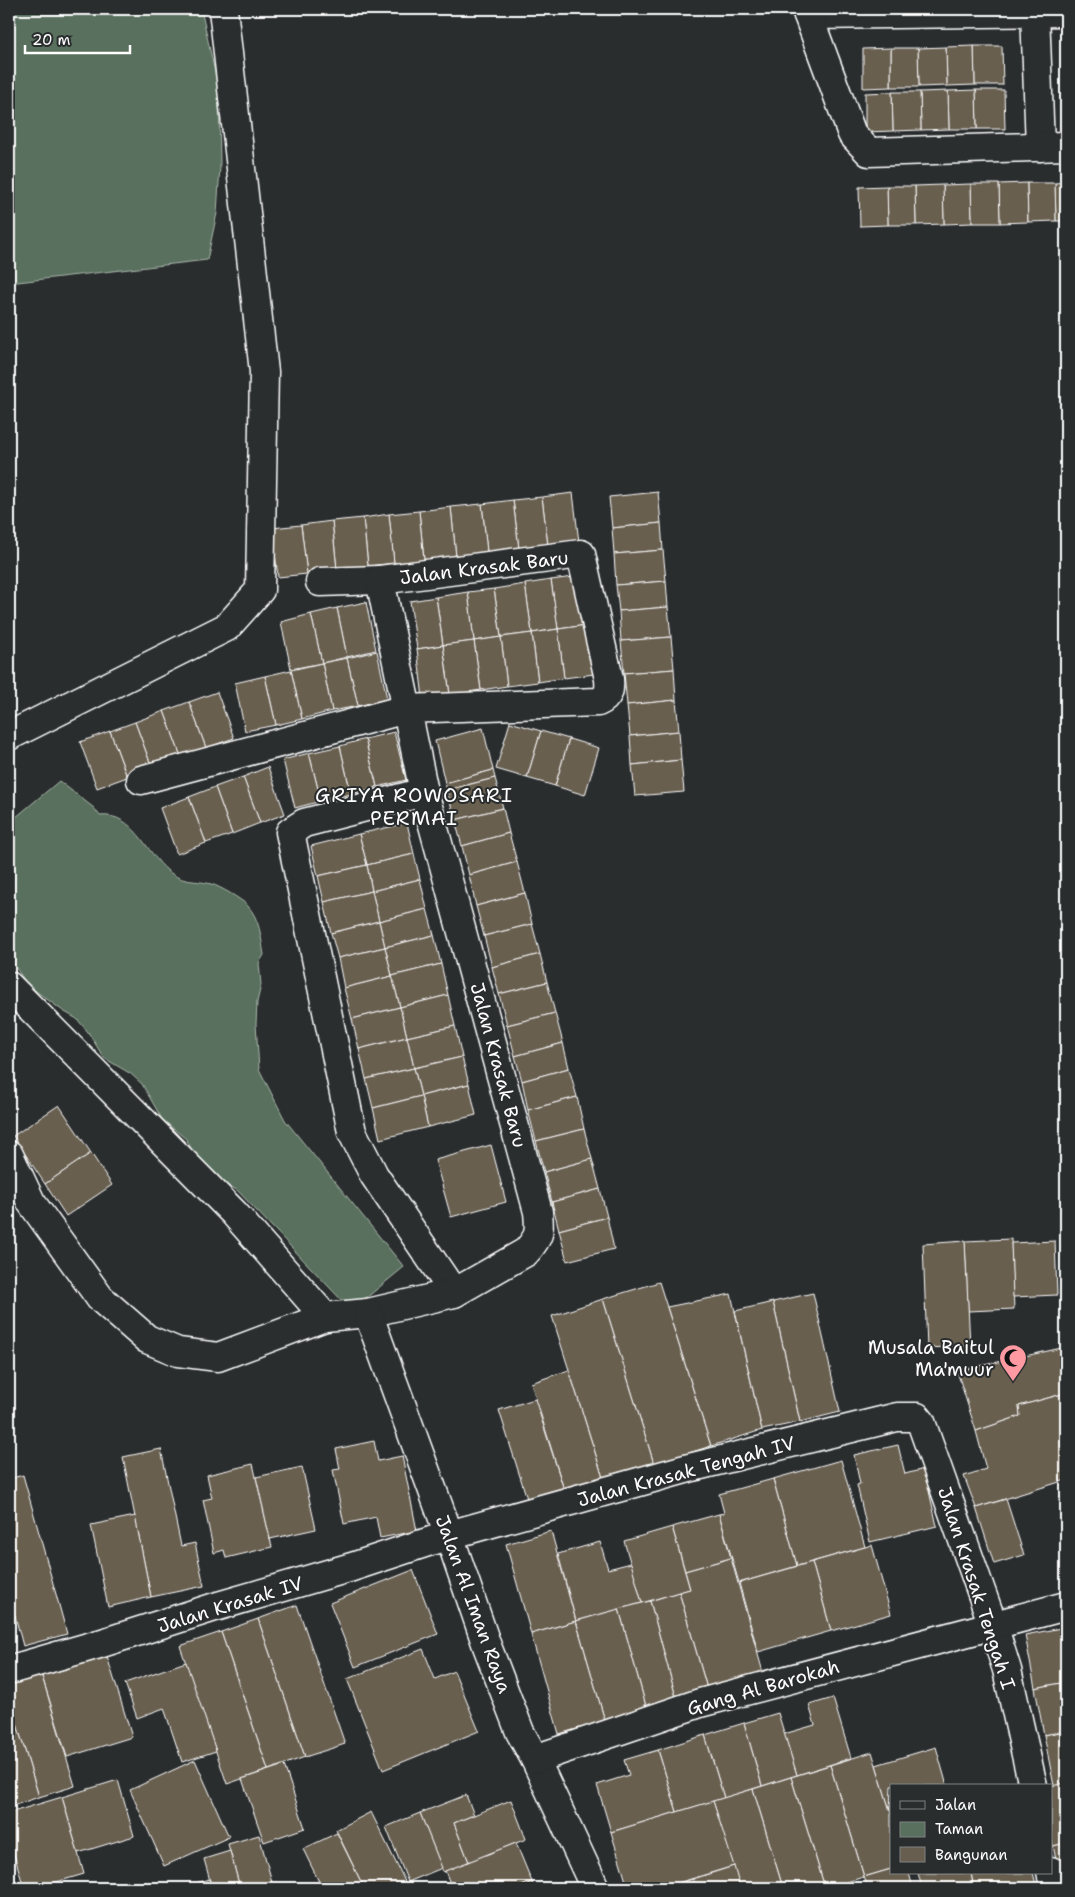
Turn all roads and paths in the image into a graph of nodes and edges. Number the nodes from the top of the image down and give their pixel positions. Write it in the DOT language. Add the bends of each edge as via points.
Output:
graph roads {
  1 [pos="223,9"];
  2 [pos="1035,11"];
  3 [pos="807,12"];
  4 [pos="1066,12"];
  5 [pos="1053,147"];
  6 [pos="380,580"];
  7 [pos="320,582"];
  8 [pos="406,709"];
  9 [pos="9,736"];
  10 [pos="140,780"];
  11 [pos="424,792"];
  12 [pos="9,986"];
  13 [pos="9,1155"];
  14 [pos="454,1293"];
  15 [pos="368,1313"];
  16 [pos="325,1317"];
  17 [pos="921,1422"];
  18 [pos="449,1534"];
  19 [pos="1066,1606"];
  20 [pos="994,1625"];
  21 [pos="9,1670"];
  22 [pos="535,1759"];
  23 [pos="1034,1784"];
  24 [pos="1052,1874"];
  25 [pos="595,1888"];
  26 [pos="1054,1888"];
  1 -- 9 [label="street" via="264,372 260,590 227,627"];
  2 -- 3 [label="street"];
  2 -- 4 [label="street"];
  2 -- 5 [label="street"];
  3 -- 5 [label="street" via="852,134 869,152"];
  6 -- 7 [label="street"];
  6 -- 8 [label="street, Jalan Krasak Baru"];
  6 -- 8 [label="street, Jalan Krasak Baru" via="581,554 609,679 608,696 598,702"];
  8 -- 10 [label="street, Jalan Krasak Baru"];
  8 -- 11 [label="street, Jalan Krasak Baru"];
  11 -- 14 [label="street, Jalan Krasak Baru" via="538,1212 540,1230 526,1252"];
  11 -- 14 [label="street" via="304,823 290,832 352,1132 374,1175"];
  12 -- 16 [label="street" via="234,1214"];
  13 -- 16 [label="street, Jalan Krasak Baru" via="31,1202 94,1290 147,1339 178,1352 218,1357"];
  14 -- 15 [label="street, Jalan Krasak Baru"];
  15 -- 16 [label="street, Jalan Krasak Baru"];
  15 -- 18 [label="street, Jalan Al Iman Raya"];
  17 -- 18 [label="street, Jalan Krasak Tengah IV" via="917,1417 896,1418 689,1468"];
  17 -- 20 [label="street, Jalan Krasak Tengah I"];
  18 -- 21 [label="street, Jalan Krasak IV" via="352,1568"];
  18 -- 22 [label="street, Jalan Al Iman Raya" via="487,1646 520,1732"];
  19 -- 20 [label="street, Gang Al Barokah"];
  20 -- 22 [label="street, Gang Al Barokah" via="700,1703"];
  20 -- 23 [label="street, Jalan Krasak Tengah I"];
  22 -- 25 [label="street, Jalan Al Iman Raya"];
  24 -- 26 [label="street"];
}
